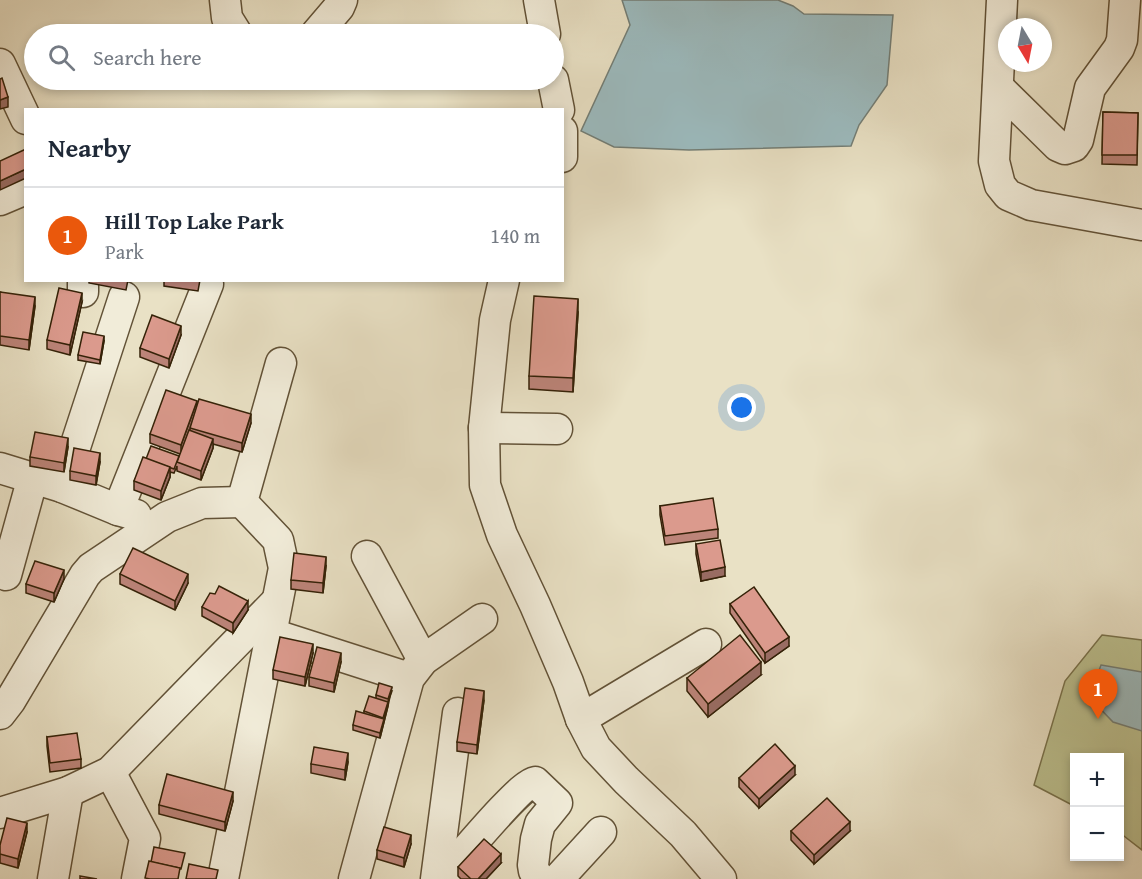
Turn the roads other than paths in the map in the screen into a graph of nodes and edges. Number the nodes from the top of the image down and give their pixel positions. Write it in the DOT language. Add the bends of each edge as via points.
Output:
graph roads {
  1 [pos="225,0"];
  2 [pos="342,0"];
  3 [pos="539,0"];
  4 [pos="1002,0"];
  5 [pos="1125,0"];
  6 [pos="231,24"];
  7 [pos="325,24"];
  8 [pos="543,24"];
  9 [pos="0,64"];
  10 [pos="998,87"];
  11 [pos="555,90"];
  12 [pos="559,108"];
  13 [pos="24,115"];
  14 [pos="24,190"];
  15 [pos="0,200"];
  16 [pos="1142,225"];
  17 [pos="504,282"];
  18 [pos="208,284"];
  19 [pos="124,297"];
  20 [pos="281,363"];
  21 [pos="484,428"];
  22 [pos="557,429"];
  23 [pos="0,468"];
  24 [pos="33,477"];
  25 [pos="62,487"];
  26 [pos="242,502"];
  27 [pos="367,556"];
  28 [pos="6,575"];
  29 [pos="276,602"];
  30 [pos="482,619"];
  31 [pos="271,633"];
  32 [pos="706,644"];
  33 [pos="416,669"];
  34 [pos="458,713"];
  35 [pos="0,714"];
  36 [pos="581,719"];
  37 [pos="110,772"];
  38 [pos="68,792"];
  39 [pos="0,813"];
  40 [pos="601,832"];
  41 [pos="53,879"];
  42 [pos="137,879"];
  43 [pos="223,879"];
  44 [pos="354,879"];
  45 [pos="436,879"];
  46 [pos="441,879"];
  47 [pos="540,879"];
  48 [pos="558,879"];
  49 [pos="721,879"];
  1 -- 6 [label="street"];
  2 -- 7 [label="street"];
  3 -- 8 [label="street"];
  4 -- 10 [label="street"];
  5 -- 10 [label="street" via="1122,40 1090,88 1074,146 1058,146"];
  9 -- 13 [label="street"];
  10 -- 16 [label="street" via="995,171 1008,195 1031,205"];
  11 -- 12 [label="street"];
  14 -- 15 [label="street"];
  17 -- 21 [label="street" via="495,320"];
  18 -- 25 [label="street" via="130,513"];
  19 -- 25 [label="street"];
  20 -- 26 [label="street"];
  21 -- 22 [label="street"];
  21 -- 36 [label="street" via="485,485 502,535"];
  23 -- 24 [label="street"];
  24 -- 25 [label="street"];
  24 -- 28 [label="street"];
  26 -- 29 [label="street" via="278,540 284,568"];
  26 -- 35 [label="street" via="202,503 167,517 92,568"];
  27 -- 33 [label="street"];
  29 -- 31 [label="street"];
  29 -- 37 [label="street"];
  30 -- 33 [label="street"];
  31 -- 33 [label="street"];
  31 -- 43 [label="street"];
  32 -- 36 [label="street"];
  33 -- 44 [label="street"];
  34 -- 45 [label="street"];
  36 -- 49 [label="street" via="596,748"];
  37 -- 38 [label="street"];
  37 -- 42 [label="street" via="145,838"];
  38 -- 39 [label="street"];
  38 -- 41 [label="street"];
  40 -- 48 [label="street"];
  46 -- 47 [label="street" via="513,799 535,782 557,803 540,824 536,839 533,865"];
}
